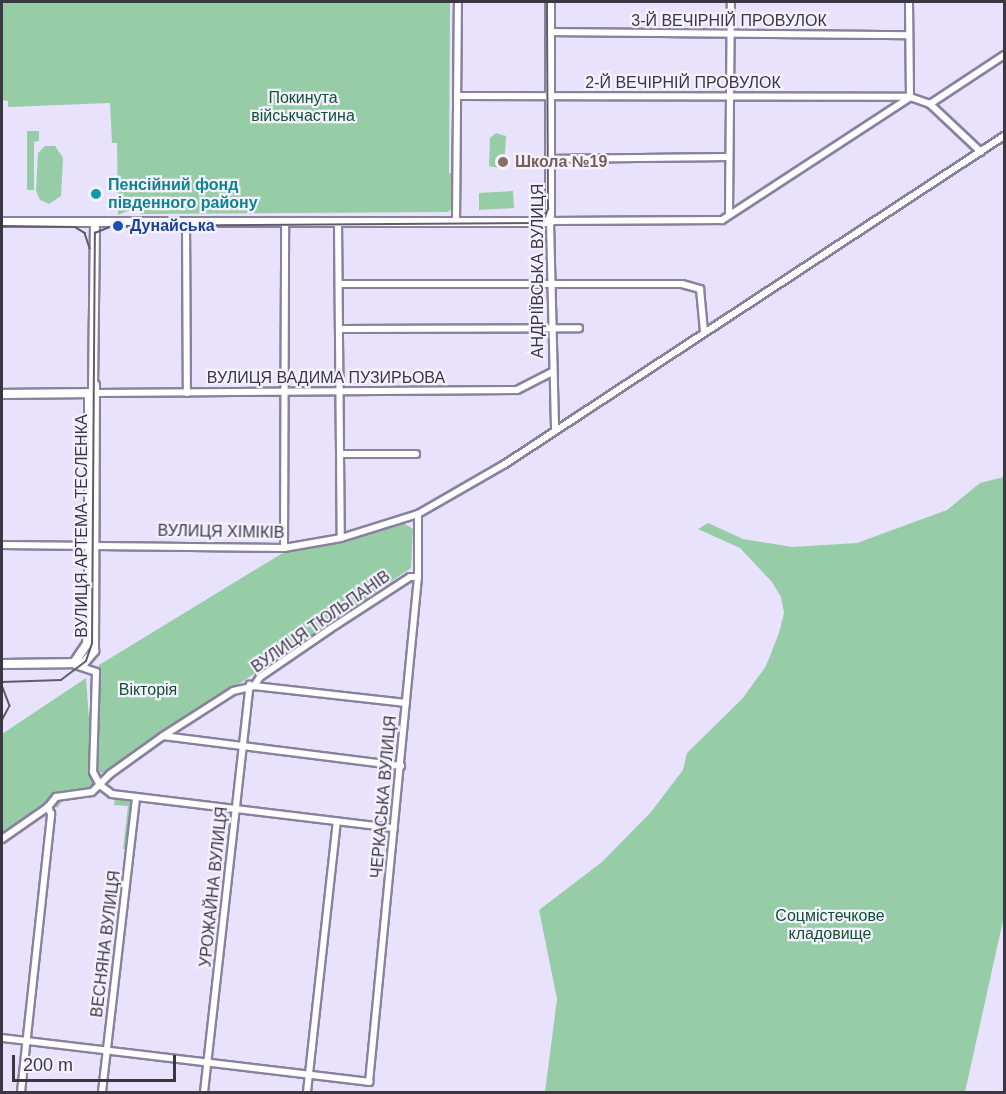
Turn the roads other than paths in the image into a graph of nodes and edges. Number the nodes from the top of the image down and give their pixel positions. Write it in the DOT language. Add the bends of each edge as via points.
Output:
graph roads {
  1 [pos="458,2"];
  2 [pos="550,2"];
  3 [pos="731,2"];
  4 [pos="909,2"];
  5 [pos="549,32"];
  6 [pos="909,35"];
  7 [pos="732,36"];
  8 [pos="1005,55"];
  9 [pos="457,96"];
  10 [pos="549,97"];
  11 [pos="732,97"];
  12 [pos="910,97"];
  13 [pos="930,104"];
  14 [pos="1005,136"];
  15 [pos="981,152"];
  16 [pos="727,157"];
  17 [pos="550,159"];
  18 [pos="729,213"];
  19 [pos="551,221"];
  20 [pos="2,222"];
  21 [pos="95,222"];
  22 [pos="186,222"];
  23 [pos="338,222"];
  24 [pos="456,222"];
  25 [pos="285,224"];
  26 [pos="340,284"];
  27 [pos="551,284"];
  28 [pos="551,328"];
  29 [pos="579,328"];
  30 [pos="340,329"];
  31 [pos="704,331"];
  32 [pos="552,372"];
  33 [pos="93,391"];
  34 [pos="342,391"];
  35 [pos="187,393"];
  36 [pos="286,393"];
  37 [pos="2,394"];
  38 [pos="555,430"];
  39 [pos="342,454"];
  40 [pos="416,454"];
  41 [pos="418,514"];
  42 [pos="341,538"];
  43 [pos="2,545"];
  44 [pos="92,547"];
  45 [pos="284,548"];
  46 [pos="418,577"];
  47 [pos="2,664"];
  48 [pos="72,664"];
  49 [pos="252,685"];
  50 [pos="406,703"];
  51 [pos="163,736"];
  52 [pos="242,748"];
  53 [pos="401,766"];
  54 [pos="101,787"];
  55 [pos="136,798"];
  56 [pos="48,807"];
  57 [pos="237,810"];
  58 [pos="337,822"];
  59 [pos="394,828"];
  60 [pos="2,838"];
  61 [pos="2,1038"];
  62 [pos="28,1041"];
  63 [pos="107,1050"];
  64 [pos="208,1062"];
  65 [pos="309,1075"];
  66 [pos="21,1092"];
  67 [pos="102,1092"];
  68 [pos="204,1092"];
  69 [pos="307,1092"];
  1 -- 9 [label="street"];
  2 -- 5 [label="street, АНДРІЇВСЬКА ВУЛИЦЯ"];
  3 -- 7 [label="street"];
  4 -- 6 [label="street"];
  5 -- 7 [label="street, 3-Й ВЕЧІРНІЙ ПРОВУЛОК"];
  5 -- 10 [label="street, АНДРІЇВСЬКА ВУЛИЦЯ"];
  6 -- 7 [label="street, 3-Й ВЕЧІРНІЙ ПРОВУЛОК"];
  6 -- 12 [label="street"];
  7 -- 11 [label="street"];
  8 -- 13 [label="street"];
  9 -- 10 [label="street, 2-Й ВЕЧІРНІЙ ПРОВУЛОК"];
  9 -- 24 [label="street"];
  10 -- 11 [label="street, 2-Й ВЕЧІРНІЙ ПРОВУЛОК"];
  10 -- 17 [label="street, АНДРІЇВСЬКА ВУЛИЦЯ"];
  11 -- 12 [label="street, 2-Й ВЕЧІРНІЙ ПРОВУЛОК"];
  11 -- 16 [label="street"];
  12 -- 13 [label="street, 2-Й ВЕЧІРНІЙ ПРОВУЛОК"];
  12 -- 18 [label="street" via="896,110"];
  13 -- 15 [label="street"];
  14 -- 15 [label="street, ВУЛИЦЯ ХІМІКІВ"];
  15 -- 31 [label="street, ВУЛИЦЯ ХІМІКІВ"];
  16 -- 17 [label="street"];
  16 -- 18 [label="street"];
  17 -- 19 [label="street, АНДРІЇВСЬКА ВУЛИЦЯ"];
  18 -- 19 [label="street" via="722,220"];
  19 -- 24 [label="street"];
  19 -- 27 [label="street, АНДРІЇВСЬКА ВУЛИЦЯ"];
  20 -- 21 [label="street"];
  21 -- 22 [label="street"];
  21 -- 33 [label="street, ВУЛИЦЯ АРТЕМА ТЕСЛЕНКА"];
  22 -- 25 [label="street"];
  22 -- 35 [label="street"];
  23 -- 24 [label="street"];
  23 -- 25 [label="street"];
  23 -- 26 [label="street"];
  25 -- 36 [label="street"];
  26 -- 27 [label="street"];
  26 -- 30 [label="street"];
  27 -- 28 [label="street, АНДРІЇВСЬКА ВУЛИЦЯ"];
  27 -- 31 [label="street" via="696,286 701,295"];
  28 -- 29 [label="street"];
  28 -- 30 [label="street"];
  28 -- 32 [label="street, АНДРІЇВСЬКА ВУЛИЦЯ"];
  30 -- 34 [label="street"];
  31 -- 38 [label="street, ВУЛИЦЯ ХІМІКІВ"];
  32 -- 34 [label="street, ВУЛИЦЯ ВАДИМА ПУЗИРЬОВА" via="517,390"];
  32 -- 38 [label="street, АНДРІЇВСЬКА ВУЛИЦЯ"];
  33 -- 35 [label="street, ВУЛИЦЯ ВАДИМА ПУЗИРЬОВА"];
  33 -- 37 [label="street, ВУЛИЦЯ ВАДИМА ПУЗИРЬОВА"];
  33 -- 44 [label="street, ВУЛИЦЯ АРТЕМА ТЕСЛЕНКА"];
  34 -- 36 [label="street, ВУЛИЦЯ ВАДИМА ПУЗИРЬОВА"];
  34 -- 39 [label="street"];
  35 -- 36 [label="street, ВУЛИЦЯ ВАДИМА ПУЗИРЬОВА"];
  36 -- 45 [label="street"];
  38 -- 41 [label="street, ВУЛИЦЯ ХІМІКІВ" via="470,486"];
  39 -- 40 [label="street"];
  39 -- 42 [label="street"];
  41 -- 42 [label="street, ВУЛИЦЯ ХІМІКІВ"];
  41 -- 46 [label="street, ЧЕРКАСЬКА ВУЛИЦЯ"];
  42 -- 45 [label="street, ВУЛИЦЯ ХІМІКІВ"];
  43 -- 44 [label="street, ВУЛИЦЯ ХІМІКІВ"];
  44 -- 45 [label="street, ВУЛИЦЯ ХІМІКІВ"];
  44 -- 48 [label="street, ВУЛИЦЯ АРТЕМА ТЕСЛЕНКА" via="87,644 80,660"];
  46 -- 49 [label="street, ВУЛИЦЯ ТЮЛЬПАНІВ" via="396,586"];
  46 -- 50 [label="street, ЧЕРКАСЬКА ВУЛИЦЯ"];
  47 -- 48 [label="street"];
  48 -- 54 [label="street" via="96,672 93,772"];
  49 -- 50 [label="street"];
  49 -- 51 [label="street, ВУЛИЦЯ ТЮЛЬПАНІВ" via="233,691"];
  49 -- 52 [label="street, УРОЖАЙНА ВУЛИЦЯ"];
  50 -- 53 [label="street, ЧЕРКАСЬКА ВУЛИЦЯ"];
  51 -- 52 [label="street"];
  51 -- 54 [label="street, ВУЛИЦЯ ТЮЛЬПАНІВ"];
  52 -- 53 [label="street"];
  52 -- 57 [label="street, УРОЖАЙНА ВУЛИЦЯ"];
  53 -- 59 [label="street, ЧЕРКАСЬКА ВУЛИЦЯ"];
  54 -- 55 [label="street" via="112,794"];
  54 -- 56 [label="street, ВУЛИЦЯ ТЮЛЬПАНІВ" via="56,797"];
  55 -- 57 [label="street"];
  55 -- 63 [label="street, ВЕСНЯНА ВУЛИЦЯ"];
  56 -- 60 [label="street, ВУЛИЦЯ ТЮЛЬПАНІВ"];
  56 -- 62 [label="street" via="51,814"];
  57 -- 58 [label="street"];
  57 -- 64 [label="street, УРОЖАЙНА ВУЛИЦЯ"];
  58 -- 59 [label="street"];
  58 -- 65 [label="street"];
  59 -- 65 [label="street, ЧЕРКАСЬКА ВУЛИЦЯ" via="369,1082"];
  61 -- 62 [label="street"];
  62 -- 63 [label="street"];
  62 -- 66 [label="street"];
  63 -- 64 [label="street"];
  63 -- 67 [label="street, ВЕСНЯНА ВУЛИЦЯ"];
  64 -- 65 [label="street"];
  64 -- 68 [label="street, УРОЖАЙНА ВУЛИЦЯ"];
  65 -- 69 [label="street"];
}
